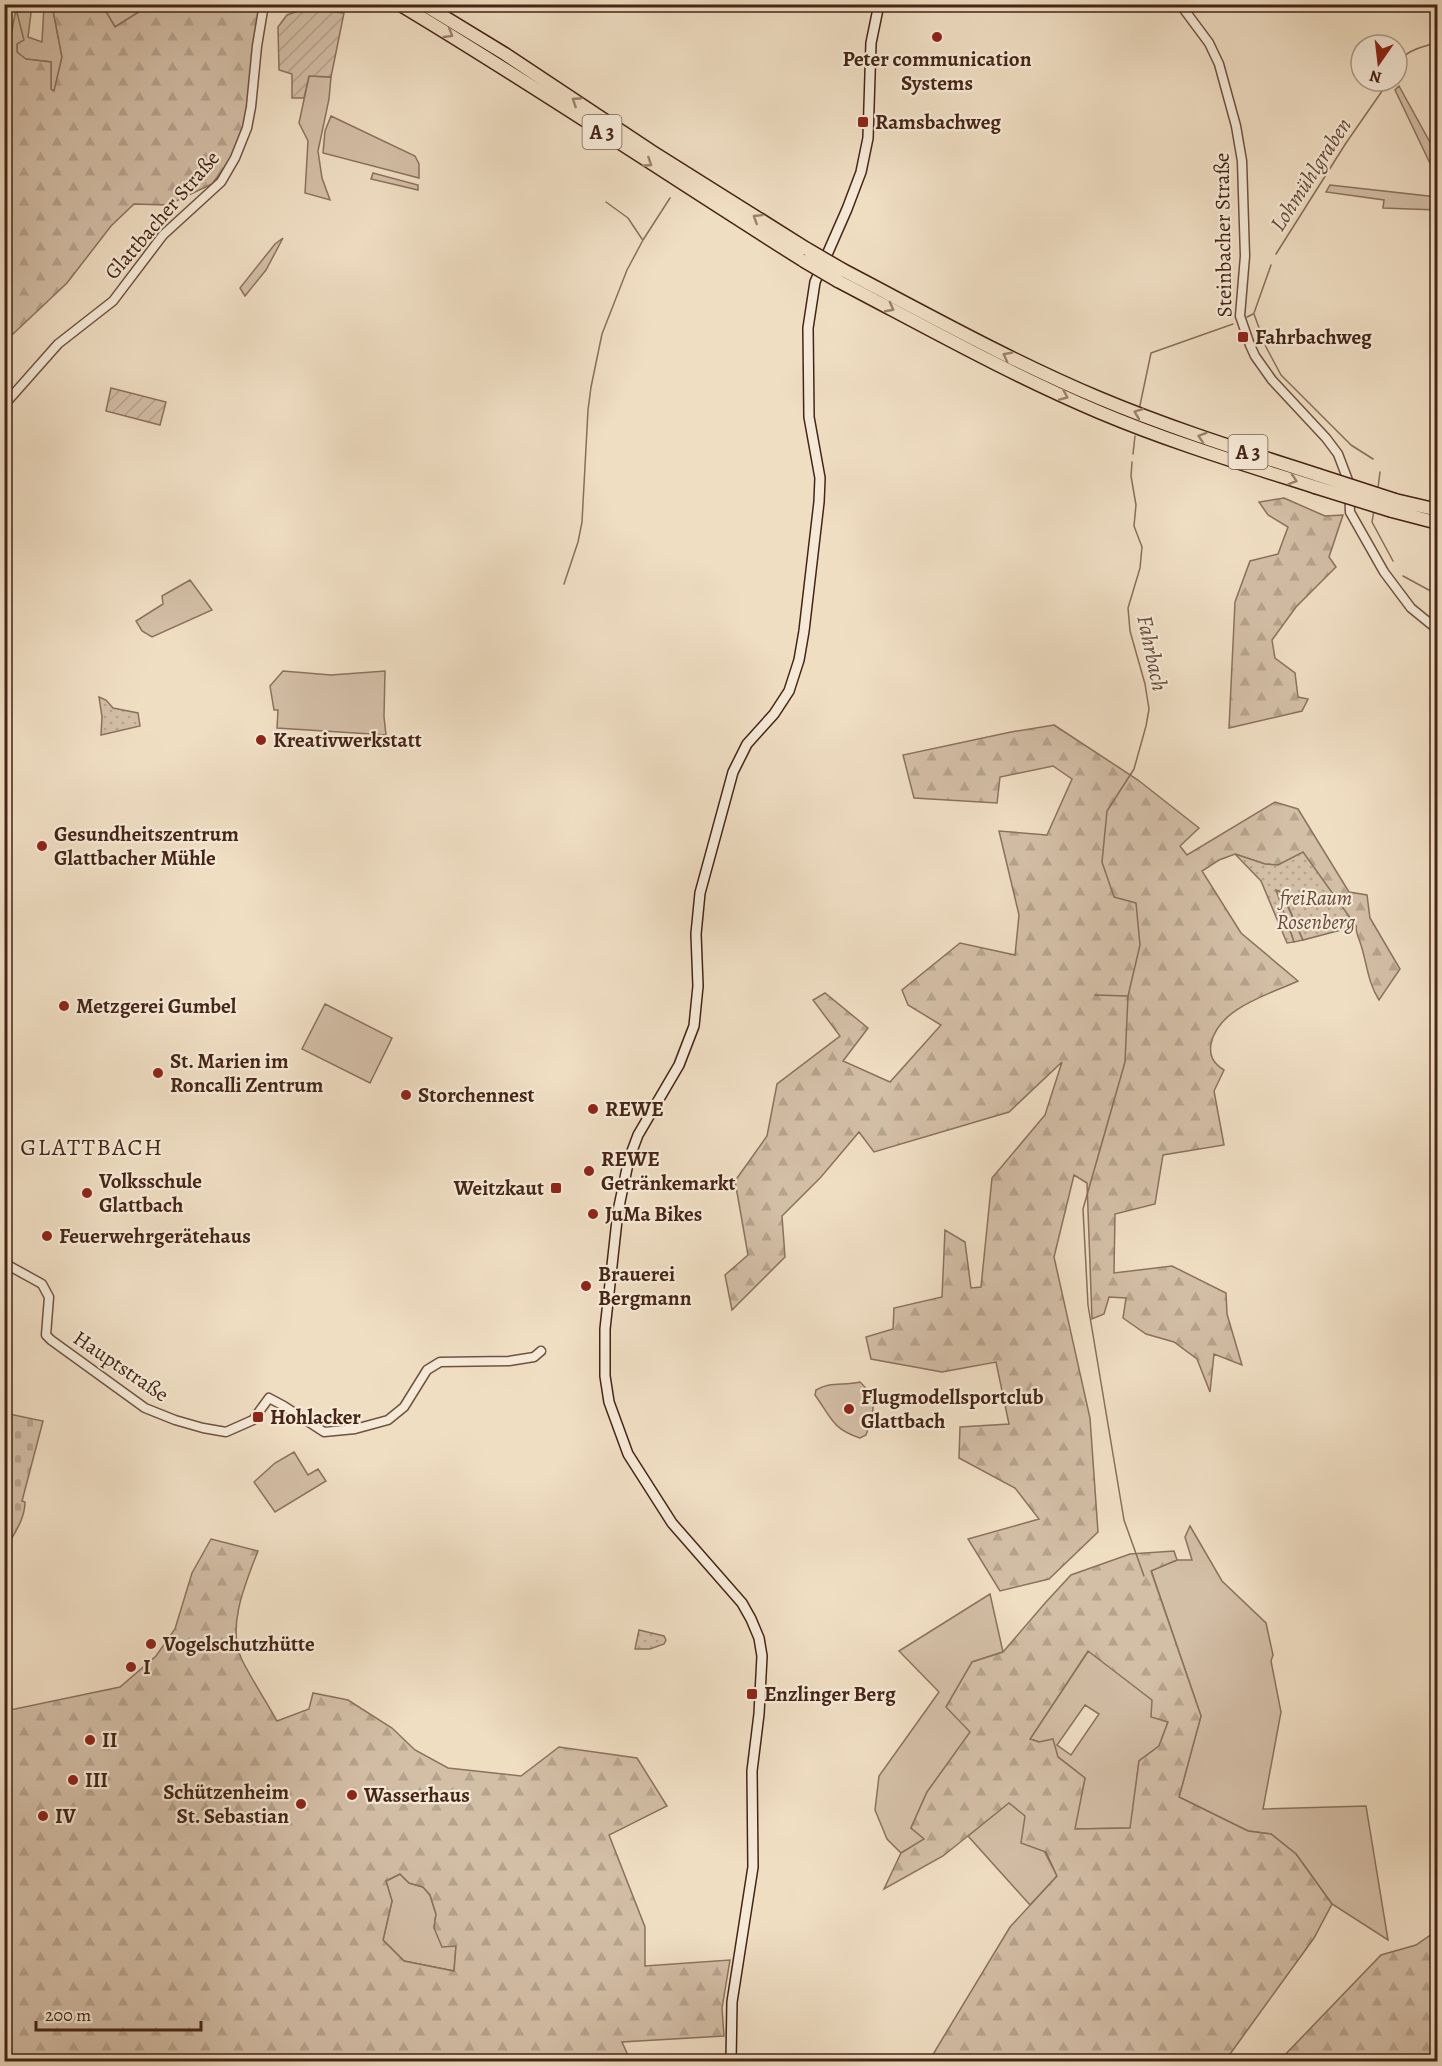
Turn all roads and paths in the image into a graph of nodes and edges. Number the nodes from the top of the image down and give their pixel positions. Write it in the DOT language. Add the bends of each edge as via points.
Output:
graph roads {
  1 [pos="264,4"];
  2 [pos="399,4"];
  3 [pos="423,4"];
  4 [pos="879,4"];
  5 [pos="1180,4"];
  6 [pos="805,255"];
  7 [pos="841,275"];
  8 [pos="4,405"];
  9 [pos="1316,481"];
  10 [pos="1394,506"];
  11 [pos="1437,510"];
  12 [pos="1437,523"];
  13 [pos="1437,630"];
  14 [pos="4,1263"];
  15 [pos="542,1352"];
  16 [pos="731,2061"];
  1 -- 8 [label="street, Glattbacher Straße" via="247,128 221,182 163,235 113,301 58,344"];
  2 -- 6 [label="highway, A 3, one-way" via="645,160"];
  6 -- 3 [label="highway, A 3, one-way"];
  4 -- 16 [label="main road" via="872,43 868,138 861,172 815,282 809,319 809,417 820,478 799,660 789,691 747,744 733,772 700,893 694,1026 679,1065 638,1135 629,1159 618,1211 605,1329 609,1402 628,1454 672,1524 742,1603 759,1638 762,1676 752,1771 753,1867 732,2002"];
  5 -- 13 [label="street, Steinbacher Straße" via="1209,43 1219,64 1236,126 1242,161 1245,256 1240,316 1250,345 1272,380 1338,454 1349,483 1350,512 1378,562 1411,608"];
  6 -- 7 [label="highway, A 3, bridge"];
  9 -- 7 [label="highway, A 3, one-way" via="1099,398"];
  7 -- 9 [label="highway, A 3, one-way" via="1010,372 1100,412 1177,442"];
  9 -- 10 [label="highway, A 3, bridge"];
  10 -- 11 [label="highway, A 3"];
  10 -- 12 [label="highway, A 3"];
  14 -- 15 [label="street, Hauptstraße" via="42,1284 49,1297 46,1335 51,1340 145,1408 226,1432 253,1420 269,1398 324,1432 355,1429 388,1420 404,1407 427,1370 440,1362 509,1360"];
}
